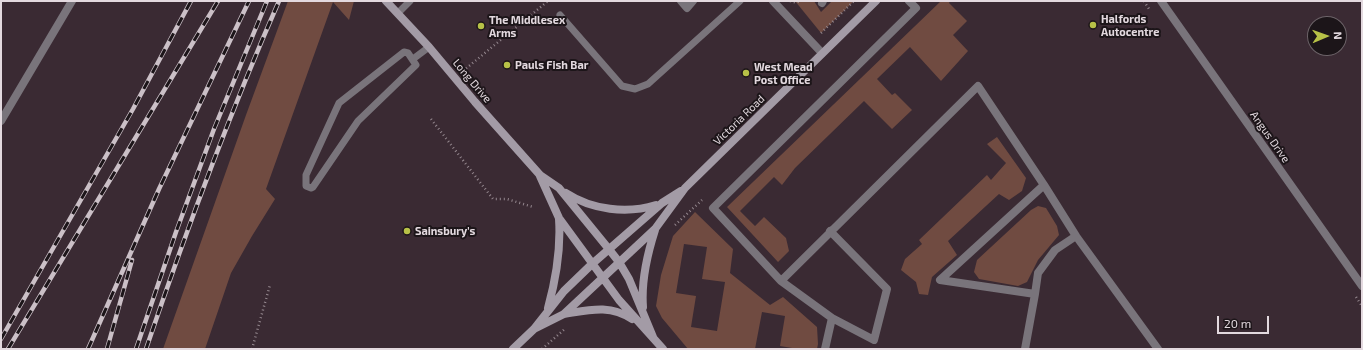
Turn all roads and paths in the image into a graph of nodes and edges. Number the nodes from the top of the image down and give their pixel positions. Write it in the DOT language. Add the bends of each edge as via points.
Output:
graph roads {
  1 [pos="72,1"];
  2 [pos="410,1"];
  3 [pos="548,1"];
  4 [pos="680,1"];
  5 [pos="693,1"];
  6 [pos="740,1"];
  7 [pos="773,1"];
  8 [pos="790,1"];
  9 [pos="799,1"];
  10 [pos="854,1"];
  11 [pos="876,1"];
  12 [pos="909,1"];
  13 [pos="1161,1"];
  14 [pos="389,2"];
  15 [pos="398,13"];
  16 [pos="560,15"];
  17 [pos="812,42"];
  18 [pos="429,47"];
  19 [pos="822,53"];
  20 [pos="412,59"];
  21 [pos="462,72"];
  22 [pos="431,119"];
  23 [pos="1,121"];
  24 [pos="540,175"];
  25 [pos="1044,185"];
  26 [pos="559,188"];
  27 [pos="685,188"];
  28 [pos="662,203"];
  29 [pos="533,207"];
  30 [pos="559,218"];
  31 [pos="655,230"];
  32 [pos="830,232"];
  33 [pos="1076,236"];
  34 [pos="608,248"];
  35 [pos="619,262"];
  36 [pos="592,264"];
  37 [pos="602,278"];
  38 [pos="781,281"];
  39 [pos="270,285"];
  40 [pos="1362,286"];
  41 [pos="1035,294"];
  42 [pos="547,312"];
  43 [pos="564,314"];
  44 [pos="644,316"];
  45 [pos="832,318"];
  46 [pos="571,324"];
  47 [pos="642,327"];
  48 [pos="534,329"];
  49 [pos="653,336"];
  50 [pos="252,349"];
  51 [pos="512,349"];
  52 [pos="542,349"];
  53 [pos="662,349"];
  54 [pos="825,349"];
  55 [pos="1025,349"];
  56 [pos="1158,349"];
  1 -- 23 [label="street"];
  2 -- 15 [label="lane"];
  3 -- 21 [label="path"];
  4 -- 5 [label="street" via="687,8"];
  6 -- 16 [label="lane" via="648,84 635,89 622,86"];
  7 -- 17 [label="street"];
  8 -- 9 [label="path"];
  10 -- 17 [label="path"];
  11 -- 19 [label="street, Victoria Road"];
  12 -- 38 [label="street" via="916,8 713,208"];
  13 -- 40 [label="street, Angus Drive"];
  14 -- 15 [label="street, Long Drive"];
  15 -- 18 [label="street, Long Drive"];
  17 -- 19 [label="street"];
  18 -- 20 [label="lane"];
  18 -- 24 [label="street, Long Drive"];
  19 -- 27 [label="street, Victoria Road"];
  20 -- 20 [label="lane" via="416,66 358,121 312,187 306,186 306,175 339,103 404,52"];
  22 -- 29 [label="path" via="493,199 507,199"];
  24 -- 26 [label="street, Long Drive"];
  24 -- 30 [label="street, Long Drive"];
  25 -- 32 [label="street" via="978,86"];
  25 -- 33 [label="street"];
  25 -- 41 [label="street" via="940,280"];
  26 -- 28 [label="street" via="573,198 603,208 633,210"];
  26 -- 34 [label="street, Long Drive"];
  27 -- 28 [label="street, Victoria Road"];
  27 -- 31 [label="street, Victoria Road"];
  28 -- 34 [label="street, Victoria Road"];
  30 -- 36 [label="street, Long Drive"];
  30 -- 42 [label="street" via="558,260"];
  31 -- 35 [label="street, Victoria Road"];
  31 -- 44 [label="street" via="649,248 643,286"];
  32 -- 38 [label="street"];
  32 -- 45 [label="street" via="887,289 874,340"];
  33 -- 41 [label="street" via="1055,250 1038,272"];
  33 -- 56 [label="street"];
  34 -- 35 [label="street, Long Drive"];
  34 -- 36 [label="street, Victoria Road"];
  35 -- 37 [label="street, Victoria Road"];
  35 -- 44 [label="street, Long Drive"];
  36 -- 37 [label="street, Long Drive"];
  36 -- 42 [label="street, Victoria Road"];
  37 -- 43 [label="street, Victoria Road"];
  37 -- 47 [label="street, Long Drive"];
  38 -- 45 [label="street"];
  39 -- 50 [label="path"];
  41 -- 55 [label="street"];
  42 -- 48 [label="street, Victoria Road"];
  43 -- 47 [label="street" via="596,309 612,310 623,313"];
  43 -- 48 [label="street, Victoria Road"];
  44 -- 49 [label="street, Long Drive"];
  45 -- 54 [label="street"];
  46 -- 52 [label="path"];
  47 -- 49 [label="street, Long Drive"];
  48 -- 51 [label="street, Victoria Road"];
  49 -- 53 [label="street, Long Drive"];
}
